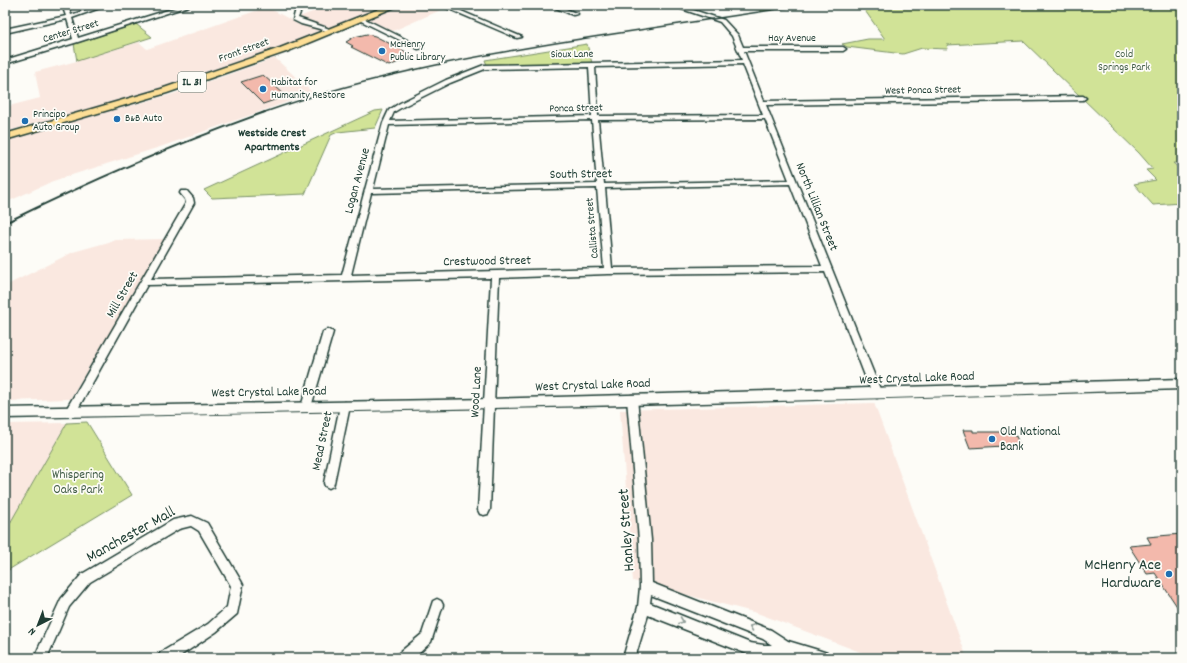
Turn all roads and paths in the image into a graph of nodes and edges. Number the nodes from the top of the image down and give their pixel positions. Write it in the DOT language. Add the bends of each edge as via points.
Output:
graph roads {
  1 [pos="65,5"];
  2 [pos="105,5"];
  3 [pos="189,5"];
  4 [pos="300,5"];
  5 [pos="443,5"];
  6 [pos="552,5"];
  7 [pos="673,5"];
  8 [pos="388,6"];
  9 [pos="575,14"];
  10 [pos="69,17"];
  11 [pos="361,19"];
  12 [pos="5,31"];
  13 [pos="330,31"];
  14 [pos="519,37"];
  15 [pos="76,41"];
  16 [pos="420,48"];
  17 [pos="843,48"];
  18 [pos="741,49"];
  19 [pos="5,62"];
  20 [pos="745,62"];
  21 [pos="592,64"];
  22 [pos="1083,98"];
  23 [pos="407,101"];
  24 [pos="763,104"];
  25 [pos="767,117"];
  26 [pos="595,118"];
  27 [pos="386,123"];
  28 [pos="5,136"];
  29 [pos="793,182"];
  30 [pos="601,186"];
  31 [pos="370,190"];
  32 [pos="184,193"];
  33 [pos="828,269"];
  34 [pos="608,271"];
  35 [pos="495,276"];
  36 [pos="346,277"];
  37 [pos="146,282"];
  38 [pos="328,332"];
  39 [pos="1182,384"];
  40 [pos="877,394"];
  41 [pos="632,398"];
  42 [pos="490,404"];
  43 [pos="345,406"];
  44 [pos="306,407"];
  45 [pos="71,411"];
  46 [pos="5,413"];
  47 [pos="329,483"];
  48 [pos="484,510"];
  49 [pos="646,587"];
  50 [pos="437,605"];
  51 [pos="644,606"];
  52 [pos="785,647"];
  53 [pos="40,658"];
  54 [pos="166,658"];
  55 [pos="404,658"];
  56 [pos="629,658"];
  57 [pos="822,658"];
  1 -- 10 [label="street"];
  2 -- 10 [label="street"];
  3 -- 15 [label="street, Center Street"];
  4 -- 13 [label="street" via="294,18"];
  5 -- 14 [label="street"];
  6 -- 9 [label="street"];
  7 -- 18 [label="street, North Lillian Street" via="722,21 731,29"];
  8 -- 11 [label="main road, Front Street / IL 31"];
  10 -- 12 [label="street"];
  10 -- 15 [label="street"];
  11 -- 13 [label="main road, Front Street / IL 31"];
  11 -- 16 [label="street"];
  13 -- 28 [label="main road, Front Street / IL 31" via="144,98"];
  15 -- 19 [label="street, Center Street"];
  17 -- 18 [label="street, Hay Avenue"];
  18 -- 20 [label="street, North Lillian Street"];
  20 -- 21 [label="street, Sioux Lane"];
  20 -- 24 [label="street, North Lillian Street"];
  21 -- 23 [label="street, Sioux Lane" via="484,67"];
  21 -- 26 [label="street, Callista Street"];
  22 -- 24 [label="street, West Ponca Street"];
  23 -- 27 [label="street, Logan Avenue" via="391,110"];
  24 -- 25 [label="street, North Lillian Street"];
  25 -- 26 [label="street, Ponca Street"];
  25 -- 29 [label="street, North Lillian Street"];
  26 -- 27 [label="street, Ponca Street"];
  26 -- 30 [label="street, Callista Street"];
  27 -- 31 [label="street, Logan Avenue"];
  29 -- 30 [label="street, South Street"];
  29 -- 33 [label="street, North Lillian Street"];
  30 -- 31 [label="street, South Street"];
  30 -- 34 [label="street, Callista Street"];
  31 -- 36 [label="street, Logan Avenue"];
  32 -- 37 [label="street, Mill Street" via="190,203"];
  33 -- 34 [label="street, Crestwood Street"];
  33 -- 40 [label="street, North Lillian Street"];
  34 -- 35 [label="street, Crestwood Street"];
  35 -- 36 [label="street, Crestwood Street"];
  35 -- 42 [label="street, Wood Lane"];
  36 -- 37 [label="street, Crestwood Street"];
  37 -- 45 [label="street, Mill Street"];
  38 -- 44 [label="street"];
  39 -- 40 [label="street, West Crystal Lake Road"];
  40 -- 41 [label="street, West Crystal Lake Road"];
  41 -- 42 [label="street, West Crystal Lake Road"];
  41 -- 49 [label="street, Hanley Street" via="645,540"];
  42 -- 43 [label="street, West Crystal Lake Road"];
  42 -- 48 [label="street, Wood Lane"];
  43 -- 44 [label="street, West Crystal Lake Road"];
  43 -- 47 [label="street, Mead Street"];
  44 -- 45 [label="street, West Crystal Lake Road"];
  45 -- 46 [label="street, West Crystal Lake Road"];
  49 -- 51 [label="street, Hanley Street"];
  52 -- 49 [label="street, one-way" via="767,634"];
  50 -- 55 [label="street" via="427,638"];
  51 -- 52 [label="street, one-way" via="750,649 772,652"];
  51 -- 56 [label="street, Hanley Street"];
  52 -- 57 [label="street"];
  53 -- 54 [label="street, Manchester Mall" via="65,603 86,578 177,524 192,521 203,527 237,585 233,610 212,628"];
}
